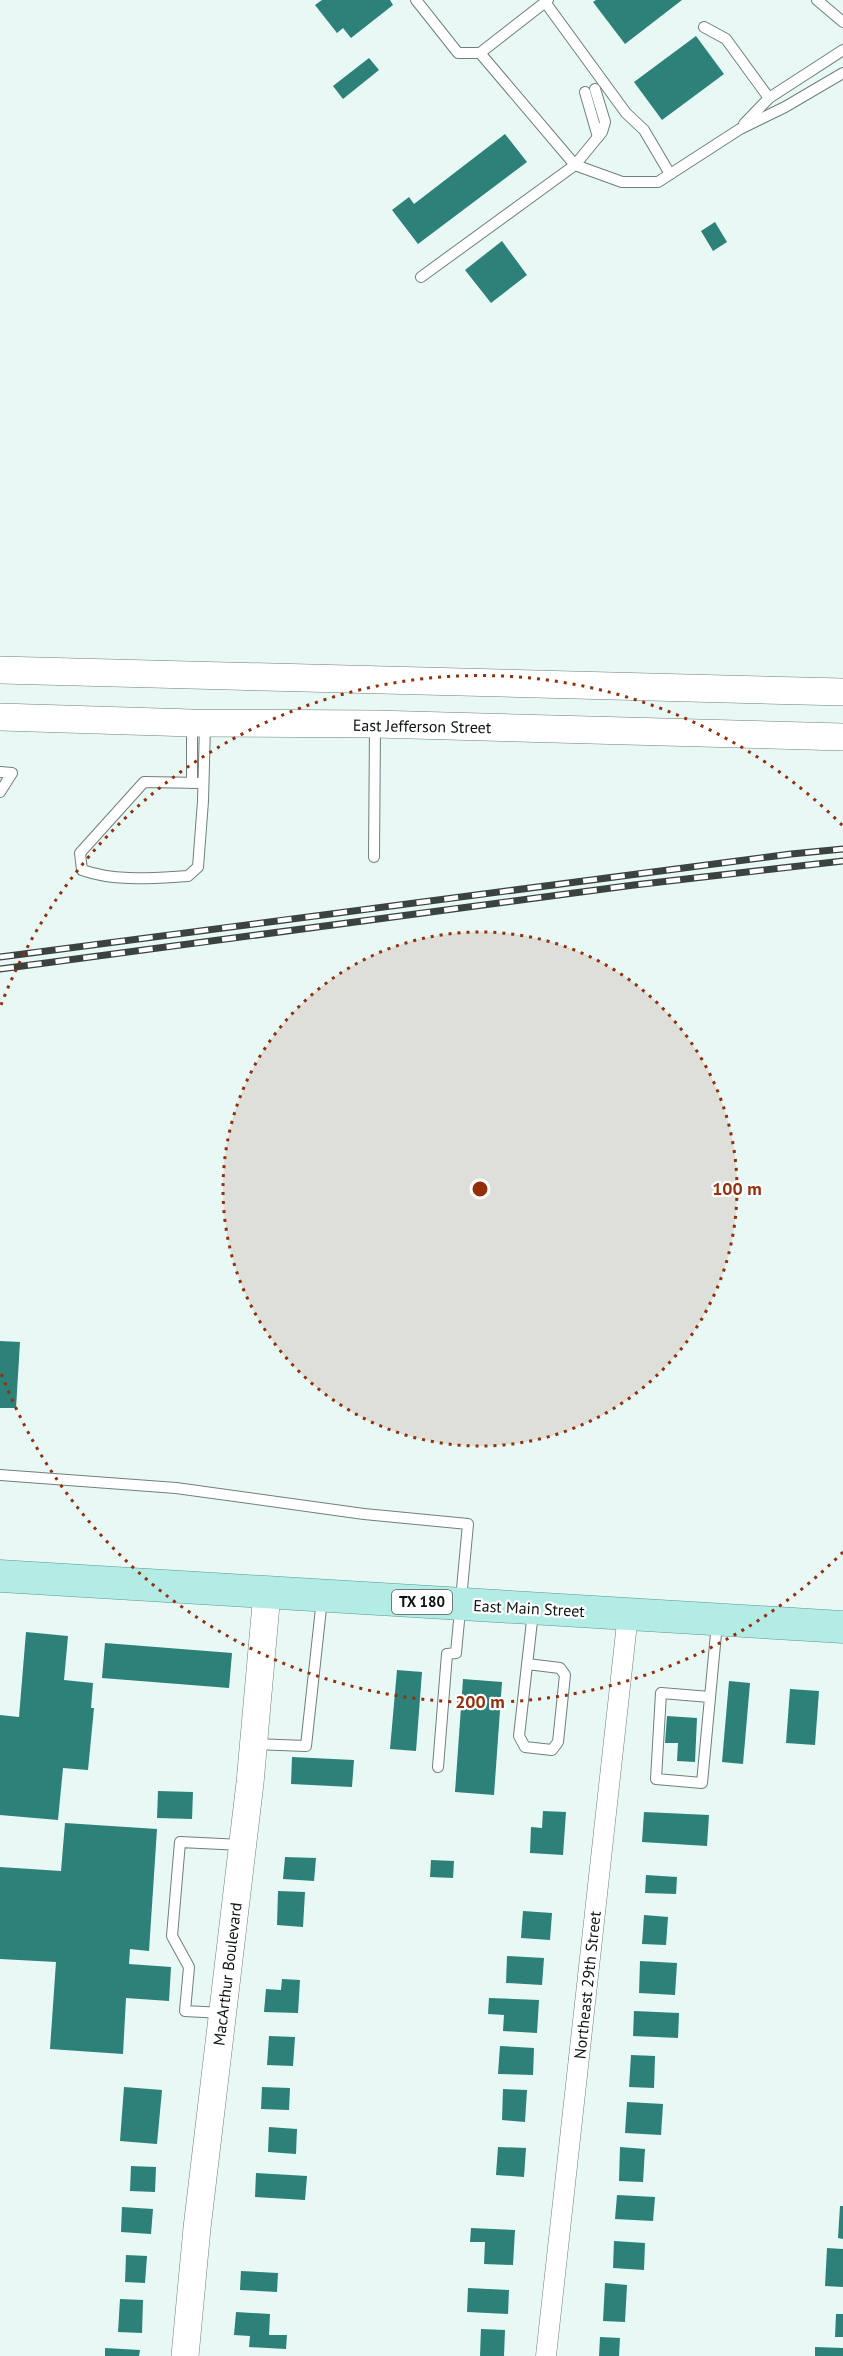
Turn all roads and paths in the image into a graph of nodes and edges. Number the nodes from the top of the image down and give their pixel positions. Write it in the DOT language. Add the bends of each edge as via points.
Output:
graph roads {
  1 [pos="416,0"];
  2 [pos="817,0"];
  3 [pos="547,1"];
  4 [pos="843,22"];
  5 [pos="704,27"];
  6 [pos="843,50"];
  7 [pos="480,54"];
  8 [pos="843,73"];
  9 [pos="590,90"];
  10 [pos="769,98"];
  11 [pos="740,129"];
  12 [pos="575,165"];
  13 [pos="670,174"];
  14 [pos="421,277"];
  15 [pos="0,670"];
  16 [pos="843,692"];
  17 [pos="0,717"];
  18 [pos="199,723"];
  19 [pos="375,724"];
  20 [pos="843,737"];
  21 [pos="0,772"];
  22 [pos="198,783"];
  23 [pos="0,792"];
  24 [pos="374,857"];
  25 [pos="0,1475"];
  26 [pos="0,1576"];
  27 [pos="267,1593"];
  28 [pos="322,1596"];
  29 [pos="460,1604"];
  30 [pos="533,1608"];
  31 [pos="628,1614"];
  32 [pos="717,1620"];
  33 [pos="843,1627"];
  34 [pos="527,1664"];
  35 [pos="710,1697"];
  36 [pos="253,1744"];
  37 [pos="438,1767"];
  38 [pos="243,1845"];
  39 [pos="223,2013"];
  40 [pos="185,2356"];
  41 [pos="546,2356"];
  1 -- 7 [label="lane" via="458,53"];
  2 -- 4 [label="lane"];
  3 -- 7 [label="lane"];
  3 -- 13 [label="lane" via="626,113 644,130"];
  5 -- 10 [label="lane" via="726,39"];
  6 -- 10 [label="lane"];
  7 -- 12 [label="lane"];
  8 -- 11 [label="lane"];
  9 -- 12 [label="lane" via="605,122 602,132"];
  10 -- 11 [label="lane"];
  11 -- 13 [label="lane"];
  12 -- 13 [label="lane" via="622,182 658,182"];
  12 -- 14 [label="lane"];
  15 -- 16 [label="main road"];
  17 -- 18 [label="main road, East Jefferson Street"];
  18 -- 19 [label="main road, East Jefferson Street"];
  18 -- 22 [label="lane"];
  19 -- 20 [label="main road, East Jefferson Street"];
  19 -- 24 [label="lane"];
  21 -- 23 [label="lane" via="12,773"];
  22 -- 22 [label="lane" via="144,782 81,853 82,870 103,878 188,876 198,867"];
  25 -- 29 [label="lane" via="176,1488 468,1524"];
  26 -- 27 [label="main road, East Main Street / TX 180"];
  27 -- 28 [label="main road, East Main Street / TX 180"];
  27 -- 36 [label="main road, MacArthur Boulevard"];
  28 -- 29 [label="main road, East Main Street / TX 180"];
  28 -- 36 [label="lane" via="306,1746"];
  29 -- 30 [label="main road, East Main Street / TX 180"];
  29 -- 37 [label="lane" via="456,1653 447,1654"];
  30 -- 31 [label="main road, East Main Street / TX 180"];
  30 -- 34 [label="lane"];
  31 -- 32 [label="main road, East Main Street / TX 180"];
  31 -- 41 [label="street, Northeast 29th Street"];
  32 -- 33 [label="main road, East Main Street / TX 180"];
  32 -- 35 [label="lane"];
  34 -- 34 [label="lane" via="519,1736 525,1748 552,1750 558,1742 565,1675 560,1668"];
  35 -- 35 [label="lane" via="702,1784 656,1779 661,1693"];
  36 -- 38 [label="main road, MacArthur Boulevard"];
  38 -- 39 [label="main road, MacArthur Boulevard"];
  38 -- 39 [label="lane" via="180,1842 172,1936 189,1967 186,2011"];
  39 -- 40 [label="main road, MacArthur Boulevard"];
}
